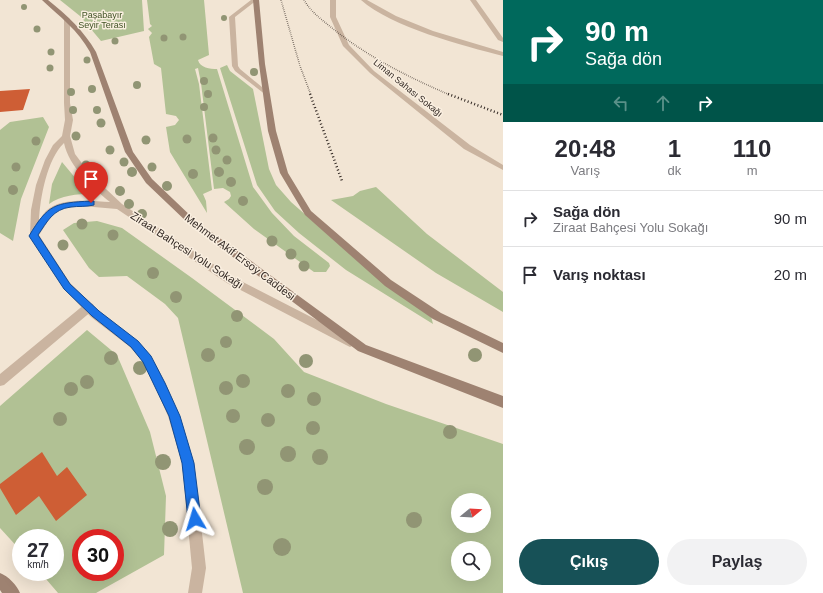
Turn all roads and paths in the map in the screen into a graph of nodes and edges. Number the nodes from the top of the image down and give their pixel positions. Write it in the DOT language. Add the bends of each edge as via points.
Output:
graph roads {
  1 [pos="45,0"];
  2 [pos="255,0"];
  3 [pos="333,0"];
  4 [pos="364,0"];
  5 [pos="473,0"];
  6 [pos="67,18"];
  7 [pos="503,40"];
  8 [pos="503,54"];
  9 [pos="266,93"];
  10 [pos="66,136"];
  11 [pos="503,168"];
  12 [pos="120,206"];
  13 [pos="34,236"];
  14 [pos="89,307"];
  15 [pos="362,348"];
  16 [pos="503,348"];
  17 [pos="0,381"];
  18 [pos="503,402"];
  19 [pos="0,580"];
  20 [pos="13,593"];
  21 [pos="195,593"];
  1 -- 6 [label="street"];
  2 -- 9 [label="street"];
  2 -- 9 [label="street" via="232,17 235,66"];
  3 -- 11 [label="street, Liman Sahası Sokağı" via="333,17 346,46 372,72 467,146"];
  4 -- 8 [label="street" via="398,19 437,35"];
  5 -- 7 [label="street"];
  6 -- 10 [label="street, Ziraat Bahçesi Yolu Sokağı" via="69,120"];
  6 -- 15 [label="street, Mehmet Akif Ersoy Caddesi" via="86,38 129,152 149,181 192,222"];
  9 -- 16 [label="street" via="272,131 284,173 308,212 388,283 437,316"];
  10 -- 12 [label="street, Ziraat Bahçesi Yolu Sokağı" via="71,153 85,173"];
  10 -- 13 [label="street" via="49,160 40,185 35,210"];
  12 -- 13 [label="street, Ziraat Bahçesi Yolu Sokağı" via="82,203 58,207 49,213"];
  12 -- 15 [label="street, Ziraat Bahçesi Yolu Sokağı" via="230,280"];
  13 -- 14 [label="street" via="67,286"];
  14 -- 17 [label="street"];
  14 -- 21 [label="street" via="134,344 147,359 174,416 188,463 195,519 199,568"];
  15 -- 18 [label="street, Mehmet Akif Ersoy Caddesi"];
  19 -- 20 [label="street"];
}
